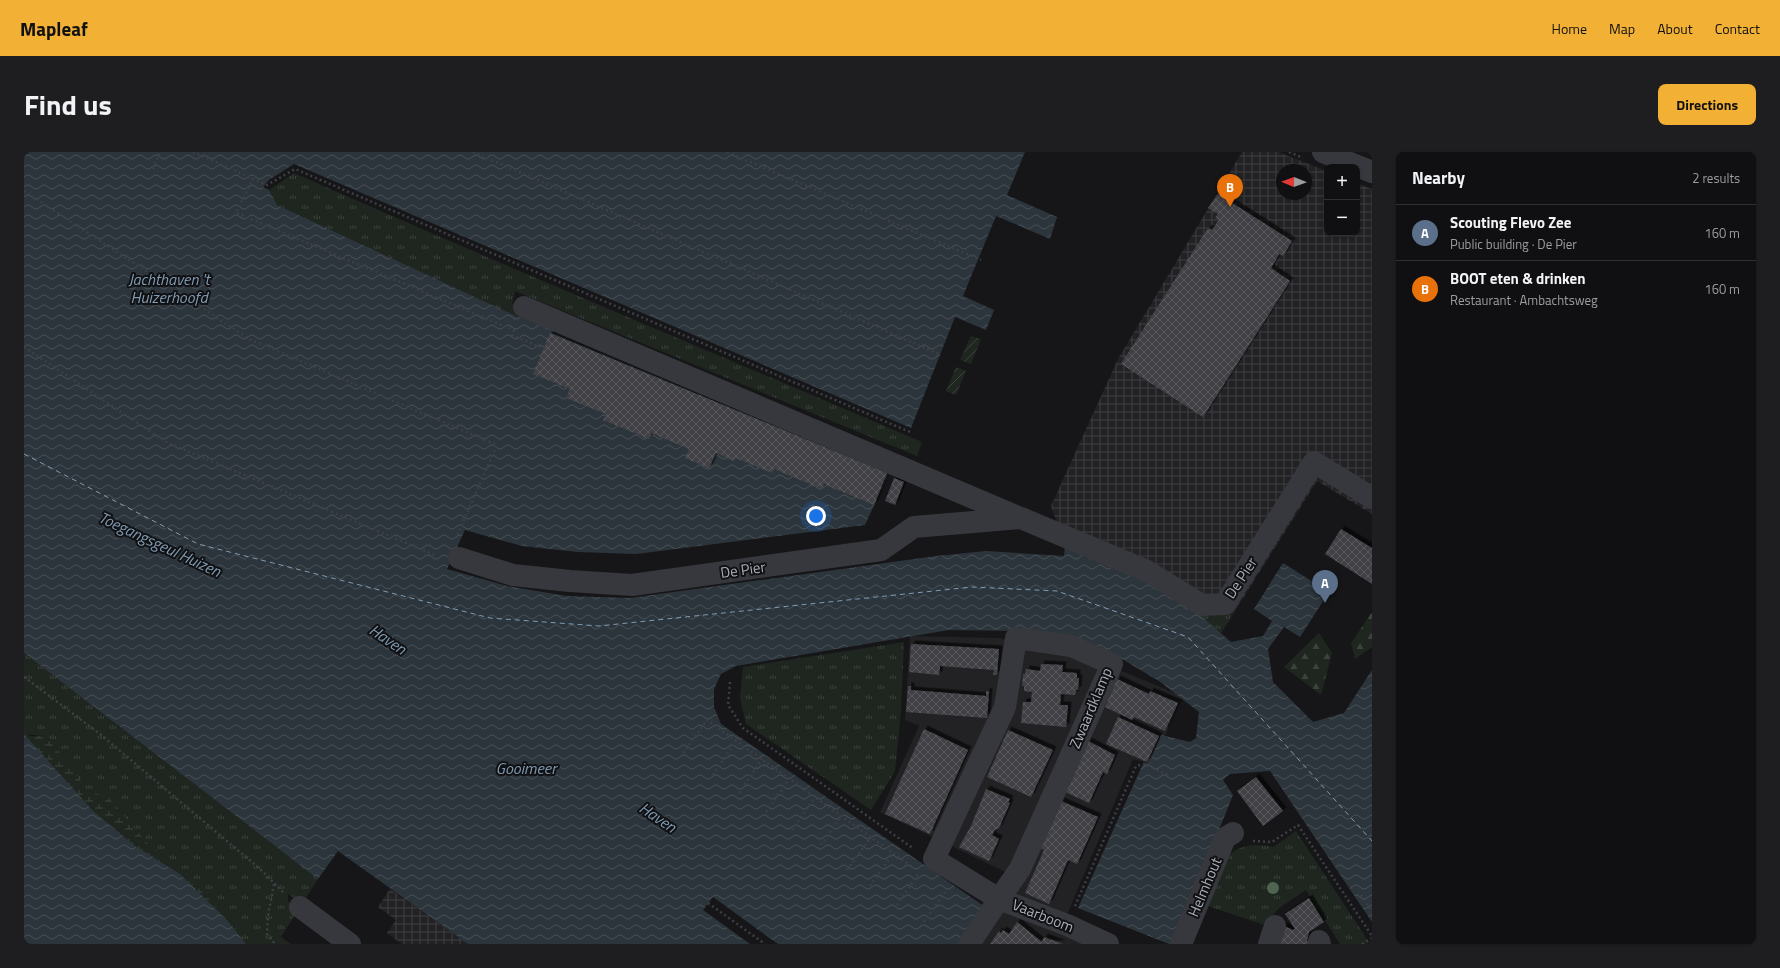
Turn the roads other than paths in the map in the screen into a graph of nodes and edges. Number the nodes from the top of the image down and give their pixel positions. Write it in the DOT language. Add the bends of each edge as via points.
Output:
graph roads {
  1 [pos="1323,152"];
  2 [pos="1359,158"];
  3 [pos="1372,172"];
  4 [pos="524,307"];
  5 [pos="1372,498"];
  6 [pos="1021,518"];
  7 [pos="451,551"];
  8 [pos="1227,842"];
  9 [pos="999,899"];
  10 [pos="300,908"];
  11 [pos="350,944"];
  12 [pos="969,944"];
  13 [pos="1108,944"];
  14 [pos="1181,944"];
  1 -- 2 [label="street"];
  2 -- 3 [label="street"];
  4 -- 6 [label="street, De Pier"];
  5 -- 6 [label="street, De Pier" via="1314,462 1225,604 1202,605 1147,571"];
  6 -- 7 [label="street, De Pier" via="914,527 881,550 632,585 570,582 513,575"];
  8 -- 14 [label="street, Helmhout"];
  9 -- 9 [label="street, Zwaardklamp" via="934,859 1005,707 1016,638 1071,646 1112,664 1020,869"];
  9 -- 12 [label="street"];
  9 -- 13 [label="street, Vaarboom"];
  10 -- 11 [label="street"];
}
